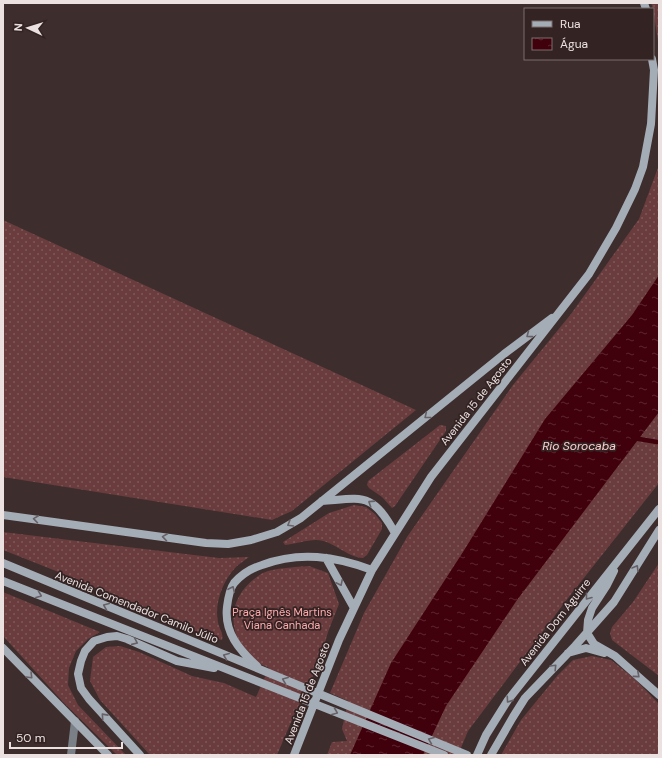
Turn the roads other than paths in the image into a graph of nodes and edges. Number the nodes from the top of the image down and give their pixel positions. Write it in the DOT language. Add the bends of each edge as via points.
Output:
graph roads {
  1 [pos="652,60"];
  2 [pos="560,312"];
  3 [pos="322,501"];
  4 [pos="659,509"];
  5 [pos="3,515"];
  6 [pos="659,530"];
  7 [pos="395,533"];
  8 [pos="621,556"];
  9 [pos="326,558"];
  10 [pos="3,563"];
  11 [pos="372,570"];
  12 [pos="3,581"];
  13 [pos="354,608"];
  14 [pos="587,633"];
  15 [pos="3,648"];
  16 [pos="568,653"];
  17 [pos="615,656"];
  18 [pos="229,670"];
  19 [pos="262,671"];
  20 [pos="659,695"];
  21 [pos="75,721"];
  22 [pos="71,755"];
  23 [pos="108,755"];
  24 [pos="140,755"];
  25 [pos="294,755"];
  26 [pos="444,755"];
  27 [pos="467,755"];
  28 [pos="477,755"];
  29 [pos="491,755"];
  1 -- 2 [label="main road, Avenida 15 de Agosto" via="654,70 651,124 643,167 635,189 589,274"];
  2 -- 3 [label="main road, one-way"];
  2 -- 7 [label="main road, Avenida 15 de Agosto" via="431,477"];
  3 -- 5 [label="main road, one-way" via="301,518 276,532 228,544"];
  7 -- 3 [label="main road, one-way" via="380,509 365,499"];
  4 -- 8 [label="main road, Avenida Dom Aguirre"];
  14 -- 6 [label="main road, one-way" via="614,602"];
  7 -- 11 [label="main road, Avenida 15 de Agosto"];
  8 -- 14 [label="main road" via="592,608"];
  8 -- 28 [label="main road, Avenida Dom Aguirre, one-way" via="508,700"];
  9 -- 11 [label="main road"];
  9 -- 13 [label="main road, one-way"];
  19 -- 9 [label="main road, one-way" via="242,653 230,634 226,613 234,584 256,567 281,558"];
  19 -- 10 [label="main road, Avenida Comendador Camilo Júlio, one-way"];
  11 -- 13 [label="main road, Avenida 15 de Agosto"];
  12 -- 18 [label="main road, one-way"];
  13 -- 25 [label="main road, Avenida 15 de Agosto"];
  14 -- 16 [label="main road"];
  14 -- 17 [label="main road" via="594,644"];
  15 -- 21 [label="main road, one-way"];
  16 -- 17 [label="main road" via="586,648"];
  29 -- 16 [label="main road, one-way" via="525,698"];
  17 -- 20 [label="main road, one-way"];
  24 -- 18 [label="main road, one-way" via="88,699 81,688 78,674 81,661 85,651 94,641 107,636 117,636 177,661"];
  18 -- 26 [label="main road, one-way"];
  27 -- 19 [label="main road, Avenida Comendador Camilo Júlio, one-way"];
  21 -- 22 [label="street"];
  21 -- 23 [label="main road"];
}
